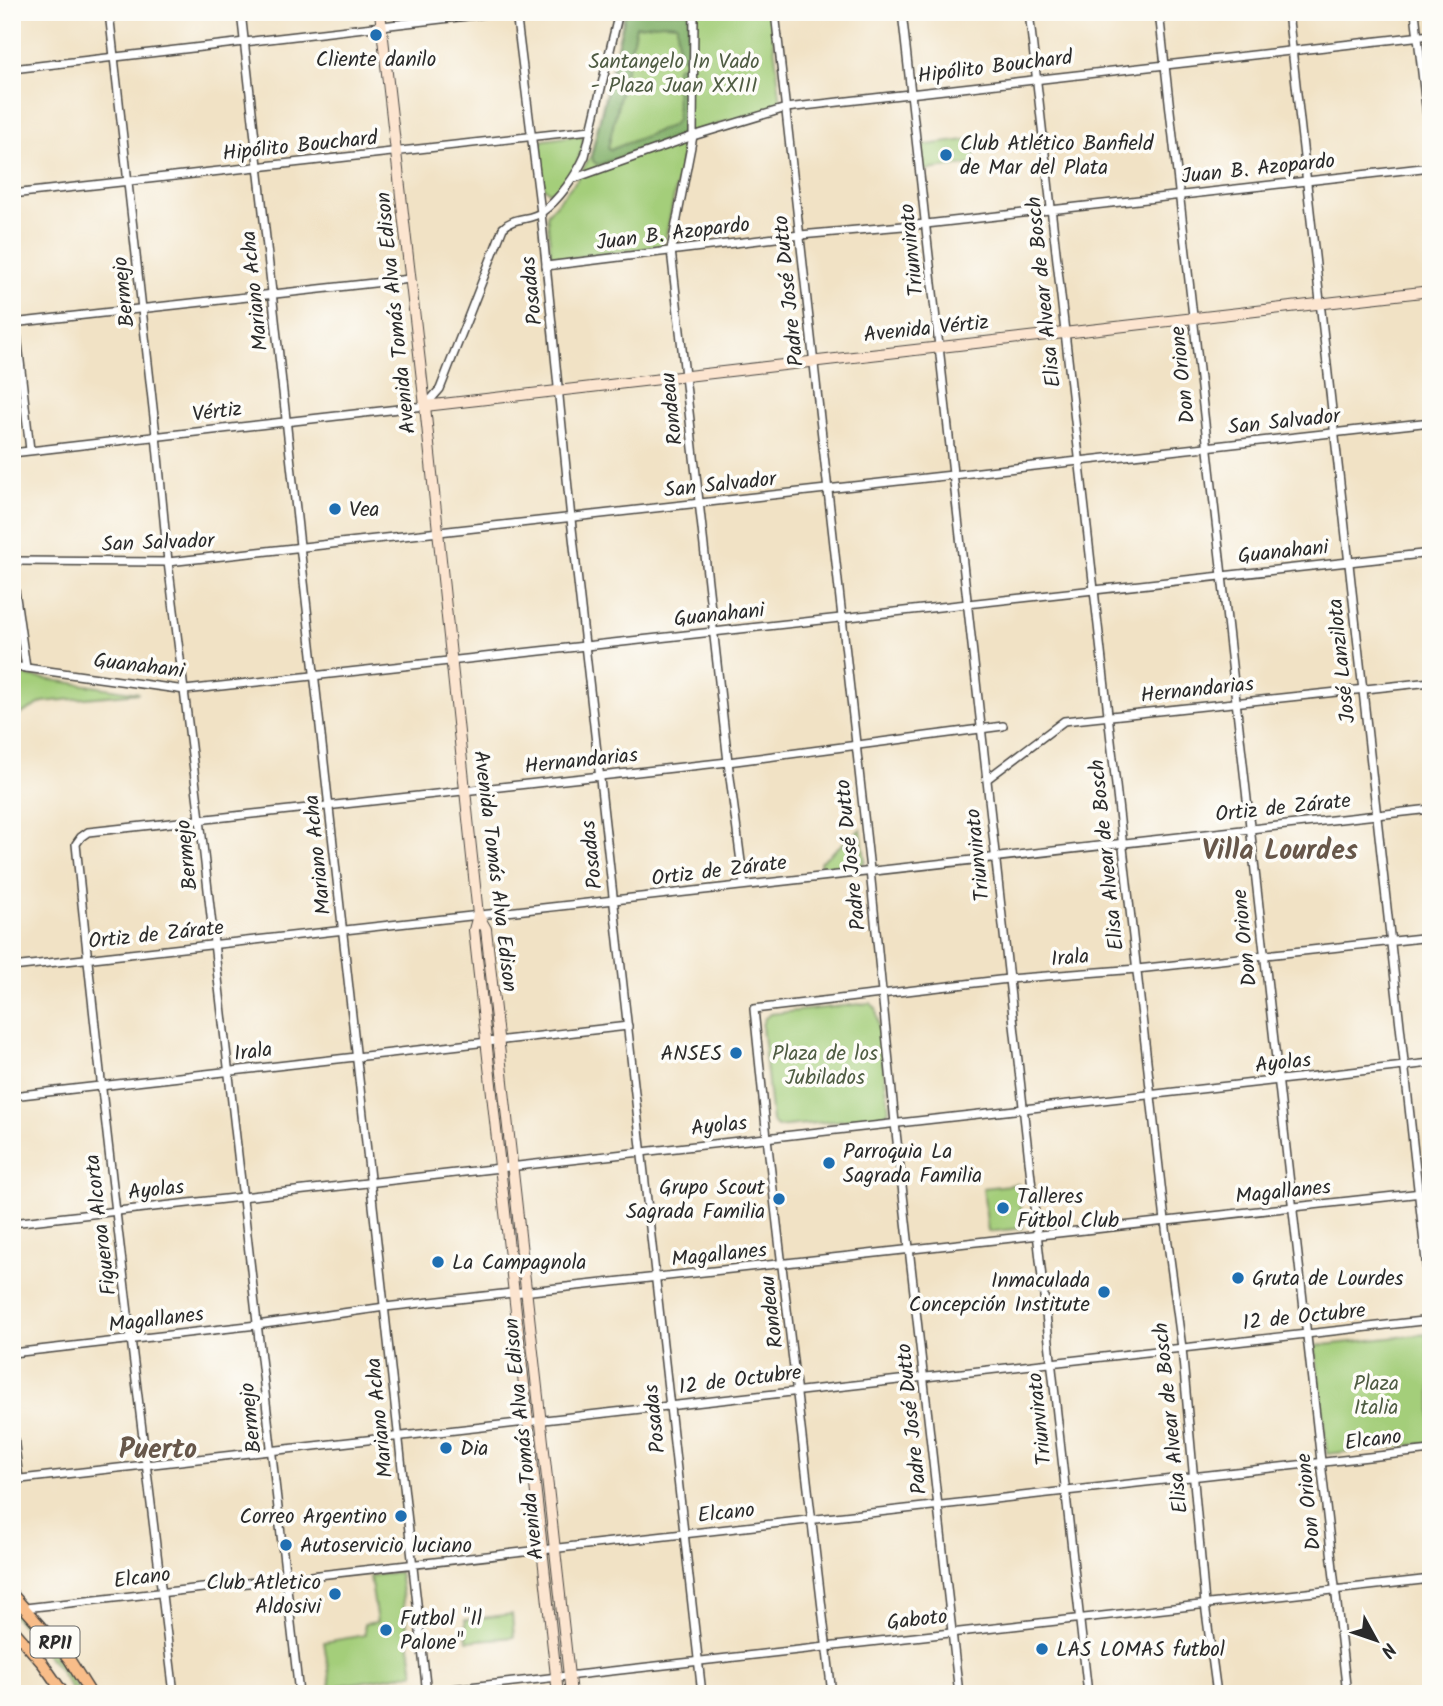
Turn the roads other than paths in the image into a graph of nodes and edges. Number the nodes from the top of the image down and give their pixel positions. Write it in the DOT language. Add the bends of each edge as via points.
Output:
graph roads {
  1 [pos="109,12"];
  2 [pos="241,12"];
  3 [pos="380,12"];
  4 [pos="502,12"];
  5 [pos="516,12"];
  6 [pos="619,12"];
  7 [pos="694,12"];
  8 [pos="775,12"];
  9 [pos="902,12"];
  10 [pos="1029,12"];
  11 [pos="1159,12"];
  12 [pos="1288,12"];
  13 [pos="1415,12"];
  14 [pos="381,26"];
  15 [pos="1431,35"];
  16 [pos="1418,36"];
  17 [pos="244,43"];
  18 [pos="1292,50"];
  19 [pos="114,58"];
  20 [pos="1165,63"];
  21 [pos="12,69"];
  22 [pos="1037,79"];
  23 [pos="912,93"];
  24 [pos="786,108"];
  25 [pos="591,130"];
  26 [pos="693,136"];
  27 [pos="531,137"];
  28 [pos="1431,150"];
  29 [pos="396,152"];
  30 [pos="258,167"];
  31 [pos="1431,167"];
  32 [pos="574,178"];
  33 [pos="1305,180"];
  34 [pos="128,181"];
  35 [pos="12,194"];
  36 [pos="1180,194"];
  37 [pos="1051,209"];
  38 [pos="541,214"];
  39 [pos="926,224"];
  40 [pos="800,235"];
  41 [pos="671,250"];
  42 [pos="546,266"];
  43 [pos="410,279"];
  44 [pos="12,290"];
  45 [pos="1431,291"];
  46 [pos="272,294"];
  47 [pos="1319,304"];
  48 [pos="142,309"];
  49 [pos="1194,317"];
  50 [pos="14,323"];
  51 [pos="1065,332"];
  52 [pos="939,346"];
  53 [pos="814,360"];
  54 [pos="685,375"];
  55 [pos="559,391"];
  56 [pos="425,405"];
  57 [pos="285,421"];
  58 [pos="1431,422"];
  59 [pos="1333,433"];
  60 [pos="156,435"];
  61 [pos="1207,447"];
  62 [pos="30,450"];
  63 [pos="12,453"];
  64 [pos="1079,461"];
  65 [pos="953,475"];
  66 [pos="828,489"];
  67 [pos="699,504"];
  68 [pos="571,519"];
  69 [pos="438,534"];
  70 [pos="300,549"];
  71 [pos="1431,553"];
  72 [pos="12,561"];
  73 [pos="168,562"];
  74 [pos="1348,562"];
  75 [pos="12,569"];
  76 [pos="1222,575"];
  77 [pos="1093,590"];
  78 [pos="967,604"];
  79 [pos="842,618"];
  80 [pos="714,632"];
  81 [pos="585,646"];
  82 [pos="452,661"];
  83 [pos="12,666"];
  84 [pos="26,668"];
  85 [pos="314,676"];
  86 [pos="1431,681"];
  87 [pos="184,690"];
  88 [pos="1362,690"];
  89 [pos="1236,701"];
  90 [pos="1108,716"];
  91 [pos="1003,726"];
  92 [pos="981,729"];
  93 [pos="856,744"];
  94 [pos="728,762"];
  95 [pos="600,775"];
  96 [pos="986,779"];
  97 [pos="465,790"];
  98 [pos="329,804"];
  99 [pos="1431,809"];
  100 [pos="1376,815"];
  101 [pos="200,819"];
  102 [pos="1250,828"];
  103 [pos="81,837"];
  104 [pos="1122,844"];
  105 [pos="995,858"];
  106 [pos="870,870"];
  107 [pos="744,885"];
  108 [pos="613,900"];
  109 [pos="478,915"];
  110 [pos="343,930"];
  111 [pos="1431,937"];
  112 [pos="1391,942"];
  113 [pos="214,944"];
  114 [pos="1264,955"];
  115 [pos="87,959"];
  116 [pos="12,967"];
  117 [pos="1136,969"];
  118 [pos="1008,979"];
  119 [pos="881,996"];
  120 [pos="754,1009"];
  121 [pos="628,1026"];
  122 [pos="498,1040"];
  123 [pos="486,1041"];
  124 [pos="357,1056"];
  125 [pos="1431,1063"];
  126 [pos="1404,1066"];
  127 [pos="228,1072"];
  128 [pos="1278,1080"];
  129 [pos="102,1087"];
  130 [pos="1151,1095"];
  131 [pos="12,1096"];
  132 [pos="1023,1109"];
  133 [pos="895,1123"];
  134 [pos="767,1138"];
  135 [pos="642,1152"];
  136 [pos="512,1166"];
  137 [pos="500,1168"];
  138 [pos="371,1182"];
  139 [pos="1431,1192"];
  140 [pos="1418,1193"];
  141 [pos="243,1197"];
  142 [pos="1292,1207"];
  143 [pos="116,1211"];
  144 [pos="1165,1221"];
  145 [pos="12,1223"];
  146 [pos="1036,1236"];
  147 [pos="910,1250"];
  148 [pos="783,1264"];
  149 [pos="656,1279"];
  150 [pos="526,1293"];
  151 [pos="514,1294"];
  152 [pos="1431,1306"];
  153 [pos="385,1307"];
  154 [pos="1431,1320"];
  155 [pos="257,1325"];
  156 [pos="1308,1334"];
  157 [pos="131,1340"];
  158 [pos="1182,1348"];
  159 [pos="12,1353"];
  160 [pos="1050,1362"];
  161 [pos="924,1376"];
  162 [pos="798,1390"];
  163 [pos="670,1405"];
  164 [pos="12,1419"];
  165 [pos="540,1420"];
  166 [pos="528,1421"];
  167 [pos="399,1436"];
  168 [pos="1431,1450"];
  169 [pos="271,1451"];
  170 [pos="1321,1463"];
  171 [pos="145,1465"];
  172 [pos="1194,1477"];
  173 [pos="16,1480"];
  174 [pos="1065,1491"];
  175 [pos="939,1505"];
  176 [pos="812,1520"];
  177 [pos="684,1534"];
  178 [pos="555,1549"];
  179 [pos="542,1550"];
  180 [pos="413,1565"];
  181 [pos="286,1578"];
  182 [pos="1431,1579"];
  183 [pos="1335,1590"];
  184 [pos="162,1592"];
  185 [pos="12,1594"];
  186 [pos="1205,1604"];
  187 [pos="25,1608"];
  188 [pos="1078,1618"];
  189 [pos="12,1628"];
  190 [pos="953,1632"];
  191 [pos="828,1646"];
  192 [pos="698,1661"];
  193 [pos="568,1675"];
  194 [pos="556,1677"];
  195 [pos="427,1693"];
  196 [pos="64,1694"];
  197 [pos="91,1694"];
  198 [pos="174,1694"];
  199 [pos="299,1694"];
  200 [pos="407,1694"];
  201 [pos="558,1694"];
  202 [pos="570,1694"];
  203 [pos="702,1694"];
  204 [pos="832,1694"];
  205 [pos="960,1694"];
  206 [pos="1088,1694"];
  207 [pos="1217,1694"];
  208 [pos="1347,1694"];
  1 -- 19 [label="street, Bermejo"];
  2 -- 17 [label="street, Mariano Acha"];
  3 -- 14 [label="main road, Avenida Tomás Alva Edison"];
  4 -- 14 [label="street"];
  5 -- 27 [label="street, Posadas"];
  6 -- 25 [label="street"];
  7 -- 26 [label="street, Rondeau"];
  8 -- 24 [label="street, Padre José Dutto"];
  9 -- 23 [label="street, Triunvirato"];
  10 -- 22 [label="street, Elisa Alvear de Bosch"];
  11 -- 20 [label="street, Don Orione"];
  12 -- 18 [label="street, José Lanzilota"];
  13 -- 16 [label="street"];
  14 -- 17 [label="street"];
  14 -- 29 [label="main road, Avenida Tomás Alva Edison"];
  15 -- 16 [label="street, Hipólito Bouchard"];
  16 -- 18 [label="street, Hipólito Bouchard"];
  16 -- 28 [label="street"];
  17 -- 19 [label="street"];
  17 -- 30 [label="street, Mariano Acha"];
  18 -- 20 [label="street, Hipólito Bouchard"];
  18 -- 33 [label="street, José Lanzilota"];
  19 -- 21 [label="street"];
  19 -- 34 [label="street, Bermejo"];
  20 -- 22 [label="street, Hipólito Bouchard"];
  20 -- 36 [label="street, Don Orione"];
  22 -- 23 [label="street, Hipólito Bouchard"];
  22 -- 37 [label="street, Elisa Alvear de Bosch"];
  23 -- 24 [label="street, Hipólito Bouchard"];
  23 -- 39 [label="street, Triunvirato"];
  24 -- 26 [label="street, Hipólito Bouchard"];
  24 -- 40 [label="street, Padre José Dutto"];
  25 -- 27 [label="street, Hipólito Bouchard"];
  25 -- 32 [label="street"];
  26 -- 32 [label="street, Hipólito Bouchard"];
  26 -- 41 [label="street, Rondeau"];
  27 -- 29 [label="street, Hipólito Bouchard"];
  27 -- 38 [label="street, Posadas"];
  29 -- 30 [label="street, Hipólito Bouchard"];
  29 -- 43 [label="main road, Avenida Tomás Alva Edison"];
  30 -- 34 [label="street, Hipólito Bouchard"];
  30 -- 46 [label="street, Mariano Acha"];
  31 -- 33 [label="street, Juan B. Azopardo"];
  32 -- 38 [label="street"];
  33 -- 36 [label="street, Juan B. Azopardo"];
  33 -- 47 [label="street, José Lanzilota"];
  34 -- 35 [label="street, Hipólito Bouchard"];
  34 -- 48 [label="street, Bermejo"];
  36 -- 37 [label="street, Juan B. Azopardo"];
  36 -- 49 [label="street, Don Orione"];
  37 -- 39 [label="street, Juan B. Azopardo"];
  37 -- 51 [label="street, Elisa Alvear de Bosch"];
  38 -- 42 [label="street, Posadas"];
  38 -- 56 [label="street" via="515,219 503,228 440,389"];
  39 -- 40 [label="street, Juan B. Azopardo"];
  39 -- 52 [label="street, Triunvirato"];
  40 -- 41 [label="street, Juan B. Azopardo"];
  40 -- 53 [label="street, Padre José Dutto"];
  41 -- 42 [label="street, Juan B. Azopardo"];
  41 -- 54 [label="street, Rondeau"];
  42 -- 55 [label="street, Posadas"];
  43 -- 46 [label="street"];
  43 -- 56 [label="main road, Avenida Tomás Alva Edison"];
  44 -- 50 [label="street"];
  45 -- 47 [label="main road, Avenida Vértiz"];
  46 -- 48 [label="street"];
  46 -- 57 [label="street, Mariano Acha"];
  47 -- 49 [label="main road, Avenida Vértiz"];
  47 -- 59 [label="street, José Lanzilota"];
  48 -- 50 [label="street"];
  48 -- 60 [label="street, Bermejo"];
  49 -- 51 [label="main road, Avenida Vértiz"];
  49 -- 61 [label="street, Don Orione"];
  50 -- 62 [label="street"];
  51 -- 52 [label="main road, Avenida Vértiz"];
  51 -- 64 [label="street, Elisa Alvear de Bosch"];
  52 -- 53 [label="main road, Avenida Vértiz"];
  52 -- 65 [label="street, Triunvirato"];
  53 -- 54 [label="main road, Avenida Vértiz"];
  53 -- 66 [label="street, Padre José Dutto"];
  54 -- 55 [label="main road, Avenida Vértiz"];
  54 -- 67 [label="street, Rondeau"];
  55 -- 56 [label="main road, Avenida Vértiz"];
  55 -- 68 [label="street, Posadas"];
  56 -- 57 [label="street, Vértiz"];
  56 -- 69 [label="main road, Avenida Tomás Alva Edison"];
  57 -- 60 [label="street, Vértiz"];
  57 -- 70 [label="street, Mariano Acha"];
  58 -- 59 [label="street, San Salvador"];
  59 -- 61 [label="street, San Salvador"];
  59 -- 74 [label="street, José Lanzilota"];
  60 -- 62 [label="street, Vértiz"];
  60 -- 73 [label="street, Bermejo"];
  61 -- 64 [label="street, San Salvador"];
  61 -- 76 [label="street, Don Orione"];
  62 -- 63 [label="street, Vértiz"];
  64 -- 65 [label="street, San Salvador"];
  64 -- 77 [label="street, Elisa Alvear de Bosch"];
  65 -- 66 [label="street, San Salvador"];
  65 -- 78 [label="street, Triunvirato"];
  66 -- 67 [label="street, San Salvador"];
  66 -- 79 [label="street, Padre José Dutto"];
  67 -- 68 [label="street, San Salvador"];
  67 -- 80 [label="street, Rondeau"];
  68 -- 69 [label="street, San Salvador"];
  68 -- 81 [label="street, Posadas"];
  69 -- 70 [label="street, San Salvador"];
  69 -- 82 [label="main road, Avenida Tomás Alva Edison"];
  70 -- 73 [label="street, San Salvador"];
  70 -- 85 [label="street, Mariano Acha"];
  71 -- 74 [label="street, Guanahani"];
  72 -- 73 [label="street, San Salvador"];
  73 -- 87 [label="street, Bermejo"];
  74 -- 76 [label="street, Guanahani"];
  74 -- 88 [label="street, José Lanzilota"];
  75 -- 84 [label="street"];
  76 -- 77 [label="street, Guanahani"];
  76 -- 89 [label="street, Don Orione"];
  77 -- 78 [label="street, Guanahani"];
  77 -- 90 [label="street, Elisa Alvear de Bosch"];
  78 -- 79 [label="street, Guanahani"];
  78 -- 92 [label="street, Triunvirato"];
  79 -- 80 [label="street, Guanahani"];
  79 -- 93 [label="street, Padre José Dutto"];
  80 -- 81 [label="street, Guanahani"];
  80 -- 94 [label="street, Rondeau"];
  81 -- 82 [label="street, Guanahani"];
  81 -- 95 [label="street, Posadas"];
  82 -- 85 [label="street, Guanahani"];
  82 -- 97 [label="main road, Avenida Tomás Alva Edison"];
  83 -- 84 [label="street, Guanahani"];
  84 -- 87 [label="street, Guanahani"];
  85 -- 87 [label="street, Guanahani"];
  85 -- 98 [label="street, Mariano Acha"];
  86 -- 88 [label="street, Hernandarias"];
  87 -- 101 [label="street, Bermejo"];
  88 -- 89 [label="street, Hernandarias"];
  88 -- 100 [label="street, José Lanzilota"];
  89 -- 90 [label="street, Hernandarias"];
  89 -- 102 [label="street, Don Orione"];
  90 -- 96 [label="street, Hernandarias" via="1058,724"];
  90 -- 104 [label="street, Elisa Alvear de Bosch"];
  91 -- 92 [label="street, Hernandarias"];
  92 -- 93 [label="street, Hernandarias"];
  92 -- 96 [label="street, Triunvirato"];
  93 -- 94 [label="street, Hernandarias"];
  93 -- 106 [label="street, Padre José Dutto"];
  94 -- 95 [label="street, Hernandarias"];
  94 -- 107 [label="street, Rondeau"];
  95 -- 97 [label="street, Hernandarias"];
  95 -- 108 [label="street, Posadas"];
  96 -- 105 [label="street, Triunvirato"];
  97 -- 98 [label="street, Hernandarias"];
  97 -- 109 [label="main road, Avenida Tomás Alva Edison"];
  98 -- 101 [label="street, Hernandarias"];
  98 -- 110 [label="street, Mariano Acha"];
  99 -- 100 [label="street, Ortiz de Zárate"];
  100 -- 102 [label="street, Ortiz de Zárate"];
  100 -- 112 [label="street, José Lanzilota"];
  101 -- 103 [label="street, Hernandarias" via="88,832"];
  101 -- 113 [label="street, Bermejo"];
  102 -- 104 [label="street, Ortiz de Zárate"];
  102 -- 114 [label="street, Don Orione"];
  103 -- 115 [label="street, Figueroa Alcorta" via="76,844"];
  104 -- 105 [label="street, Ortiz de Zárate"];
  104 -- 117 [label="street, Elisa Alvear de Bosch"];
  105 -- 106 [label="street, Ortiz de Zárate"];
  105 -- 118 [label="street, Triunvirato"];
  106 -- 107 [label="street, Ortiz de Zárate"];
  106 -- 119 [label="street, Padre José Dutto"];
  107 -- 108 [label="street, Ortiz de Zárate"];
  108 -- 109 [label="street, Ortiz de Zárate"];
  108 -- 121 [label="street, Posadas"];
  109 -- 110 [label="street, Ortiz de Zárate"];
  109 -- 122 [label="main road, Avenida Tomás Alva Edison" via="486,929"];
  109 -- 123 [label="main road, Avenida Tomás Alva Edison" via="474,930"];
  110 -- 113 [label="street, Ortiz de Zárate"];
  110 -- 124 [label="street, Mariano Acha"];
  111 -- 112 [label="street, Irala"];
  112 -- 114 [label="street, Irala"];
  112 -- 126 [label="street, José Lanzilota"];
  113 -- 115 [label="street, Ortiz de Zárate"];
  113 -- 127 [label="street, Bermejo"];
  114 -- 117 [label="street, Irala"];
  114 -- 128 [label="street, Don Orione"];
  115 -- 116 [label="street, Ortiz de Zárate"];
  115 -- 129 [label="street, Figueroa Alcorta"];
  117 -- 118 [label="street, Irala"];
  117 -- 130 [label="street, Elisa Alvear de Bosch"];
  118 -- 119 [label="street, Irala"];
  118 -- 132 [label="street, Triunvirato"];
  119 -- 120 [label="street, Irala"];
  119 -- 133 [label="street, Padre José Dutto"];
  120 -- 134 [label="street, Rondeau"];
  121 -- 122 [label="street, Irala"];
  121 -- 135 [label="street, Posadas"];
  122 -- 123 [label="street, Irala"];
  122 -- 136 [label="main road, Avenida Tomás Alva Edison"];
  123 -- 124 [label="street, Irala"];
  123 -- 137 [label="main road, Avenida Tomás Alva Edison"];
  124 -- 127 [label="street, Irala"];
  124 -- 138 [label="street, Mariano Acha"];
  125 -- 126 [label="street, Ayolas"];
  126 -- 128 [label="street, Ayolas"];
  126 -- 140 [label="street, José Lanzilota"];
  127 -- 129 [label="street, Irala"];
  127 -- 141 [label="street, Bermejo"];
  128 -- 130 [label="street, Ayolas"];
  128 -- 142 [label="street, Don Orione"];
  129 -- 131 [label="street, Irala"];
  129 -- 143 [label="street, Figueroa Alcorta"];
  130 -- 132 [label="street, Ayolas"];
  130 -- 144 [label="street, Elisa Alvear de Bosch"];
  132 -- 133 [label="street, Ayolas"];
  132 -- 146 [label="street, Triunvirato"];
  133 -- 134 [label="street, Ayolas"];
  133 -- 147 [label="street, Padre José Dutto"];
  134 -- 135 [label="street, Ayolas"];
  134 -- 148 [label="street, Rondeau"];
  135 -- 136 [label="street, Ayolas"];
  135 -- 149 [label="street, Posadas"];
  136 -- 137 [label="street, Ayolas"];
  136 -- 150 [label="main road, Avenida Tomás Alva Edison"];
  137 -- 138 [label="street, Ayolas"];
  137 -- 151 [label="main road, Avenida Tomás Alva Edison"];
  138 -- 141 [label="street, Ayolas"];
  138 -- 153 [label="street, Mariano Acha"];
  139 -- 140 [label="street, Magallanes"];
  140 -- 142 [label="street, Magallanes"];
  140 -- 152 [label="street, José Lanzilota"];
  141 -- 143 [label="street, Ayolas"];
  141 -- 155 [label="street, Bermejo"];
  142 -- 144 [label="street, Magallanes"];
  142 -- 156 [label="street, Don Orione"];
  143 -- 145 [label="street, Ayolas"];
  143 -- 157 [label="street, Figueroa Alcorta"];
  144 -- 146 [label="street, Magallanes"];
  144 -- 158 [label="street, Elisa Alvear de Bosch"];
  146 -- 147 [label="street, Magallanes"];
  146 -- 160 [label="street, Triunvirato"];
  147 -- 148 [label="street, Magallanes"];
  147 -- 161 [label="street, Padre José Dutto"];
  148 -- 149 [label="street, Magallanes"];
  148 -- 162 [label="street, Rondeau"];
  149 -- 150 [label="street, Magallanes"];
  149 -- 163 [label="street, Posadas"];
  150 -- 151 [label="street, Magallanes"];
  150 -- 165 [label="main road, Avenida Tomás Alva Edison"];
  151 -- 153 [label="street, Magallanes"];
  151 -- 166 [label="main road, Avenida Tomás Alva Edison"];
  153 -- 155 [label="street, Magallanes"];
  153 -- 167 [label="street, Mariano Acha"];
  154 -- 156 [label="street, 12 de Octubre"];
  155 -- 157 [label="street, Magallanes"];
  155 -- 169 [label="street, Bermejo"];
  156 -- 158 [label="street, 12 de Octubre"];
  156 -- 170 [label="street, Don Orione"];
  157 -- 159 [label="street, Magallanes"];
  157 -- 171 [label="street, Figueroa Alcorta"];
  158 -- 160 [label="street, 12 de Octubre"];
  158 -- 172 [label="street, Elisa Alvear de Bosch"];
  160 -- 161 [label="street, 12 de Octubre"];
  160 -- 174 [label="street, Triunvirato"];
  161 -- 162 [label="street, 12 de Octubre"];
  161 -- 175 [label="street, Padre José Dutto"];
  162 -- 163 [label="street, 12 de Octubre"];
  162 -- 176 [label="street, Rondeau"];
  163 -- 165 [label="street, 12 de Octubre"];
  163 -- 177 [label="street, Posadas"];
  164 -- 173 [label="street"];
  165 -- 166 [label="street, 12 de Octubre"];
  165 -- 178 [label="main road, Avenida Tomás Alva Edison"];
  166 -- 167 [label="street, 12 de Octubre"];
  166 -- 179 [label="main road, Avenida Tomás Alva Edison"];
  167 -- 169 [label="street, 12 de Octubre"];
  167 -- 180 [label="street, Mariano Acha"];
  168 -- 170 [label="street, Elcano"];
  169 -- 171 [label="street, 12 de Octubre"];
  169 -- 181 [label="street, Bermejo"];
  170 -- 172 [label="street, Elcano"];
  170 -- 183 [label="street, Don Orione"];
  171 -- 173 [label="street, 12 de Octubre"];
  171 -- 184 [label="street, Figueroa Alcorta"];
  172 -- 174 [label="street, Elcano"];
  172 -- 186 [label="street, Elisa Alvear de Bosch"];
  174 -- 175 [label="street, Elcano"];
  174 -- 188 [label="street, Triunvirato"];
  175 -- 176 [label="street, Elcano"];
  175 -- 190 [label="street, Padre José Dutto"];
  176 -- 177 [label="street, Elcano"];
  176 -- 191 [label="street, Rondeau"];
  177 -- 178 [label="street, Elcano"];
  177 -- 192 [label="street, Posadas"];
  178 -- 179 [label="street, Elcano"];
  178 -- 193 [label="main road, Avenida Tomás Alva Edison"];
  179 -- 180 [label="street, Elcano"];
  179 -- 194 [label="main road, Avenida Tomás Alva Edison"];
  180 -- 181 [label="street, Elcano"];
  180 -- 195 [label="street, Mariano Acha"];
  181 -- 184 [label="street, Elcano"];
  181 -- 199 [label="street, Bermejo"];
  182 -- 183 [label="street, Gaboto"];
  183 -- 186 [label="street, Gaboto"];
  183 -- 208 [label="street, Don Orione"];
  184 -- 187 [label="street, Elcano"];
  184 -- 198 [label="street, Figueroa Alcorta"];
  185 -- 187 [label="main road, RP11"];
  186 -- 188 [label="street, Gaboto"];
  186 -- 207 [label="street, Elisa Alvear de Bosch"];
  187 -- 197 [label="main road, RP11" via="69,1659"];
  188 -- 190 [label="street, Gaboto"];
  188 -- 206 [label="street, Triunvirato"];
  189 -- 196 [label="main road, RP11"];
  190 -- 191 [label="street, Gaboto"];
  190 -- 205 [label="street, Padre José Dutto"];
  191 -- 192 [label="street, Gaboto"];
  191 -- 204 [label="street, Rondeau"];
  192 -- 193 [label="street, Gaboto"];
  192 -- 203 [label="street, Posadas"];
  193 -- 194 [label="street, Gaboto"];
  193 -- 202 [label="main road, Avenida Tomás Alva Edison"];
  194 -- 195 [label="street, Gaboto"];
  194 -- 201 [label="main road, Avenida Tomás Alva Edison"];
  195 -- 200 [label="street, Gaboto"];
}
